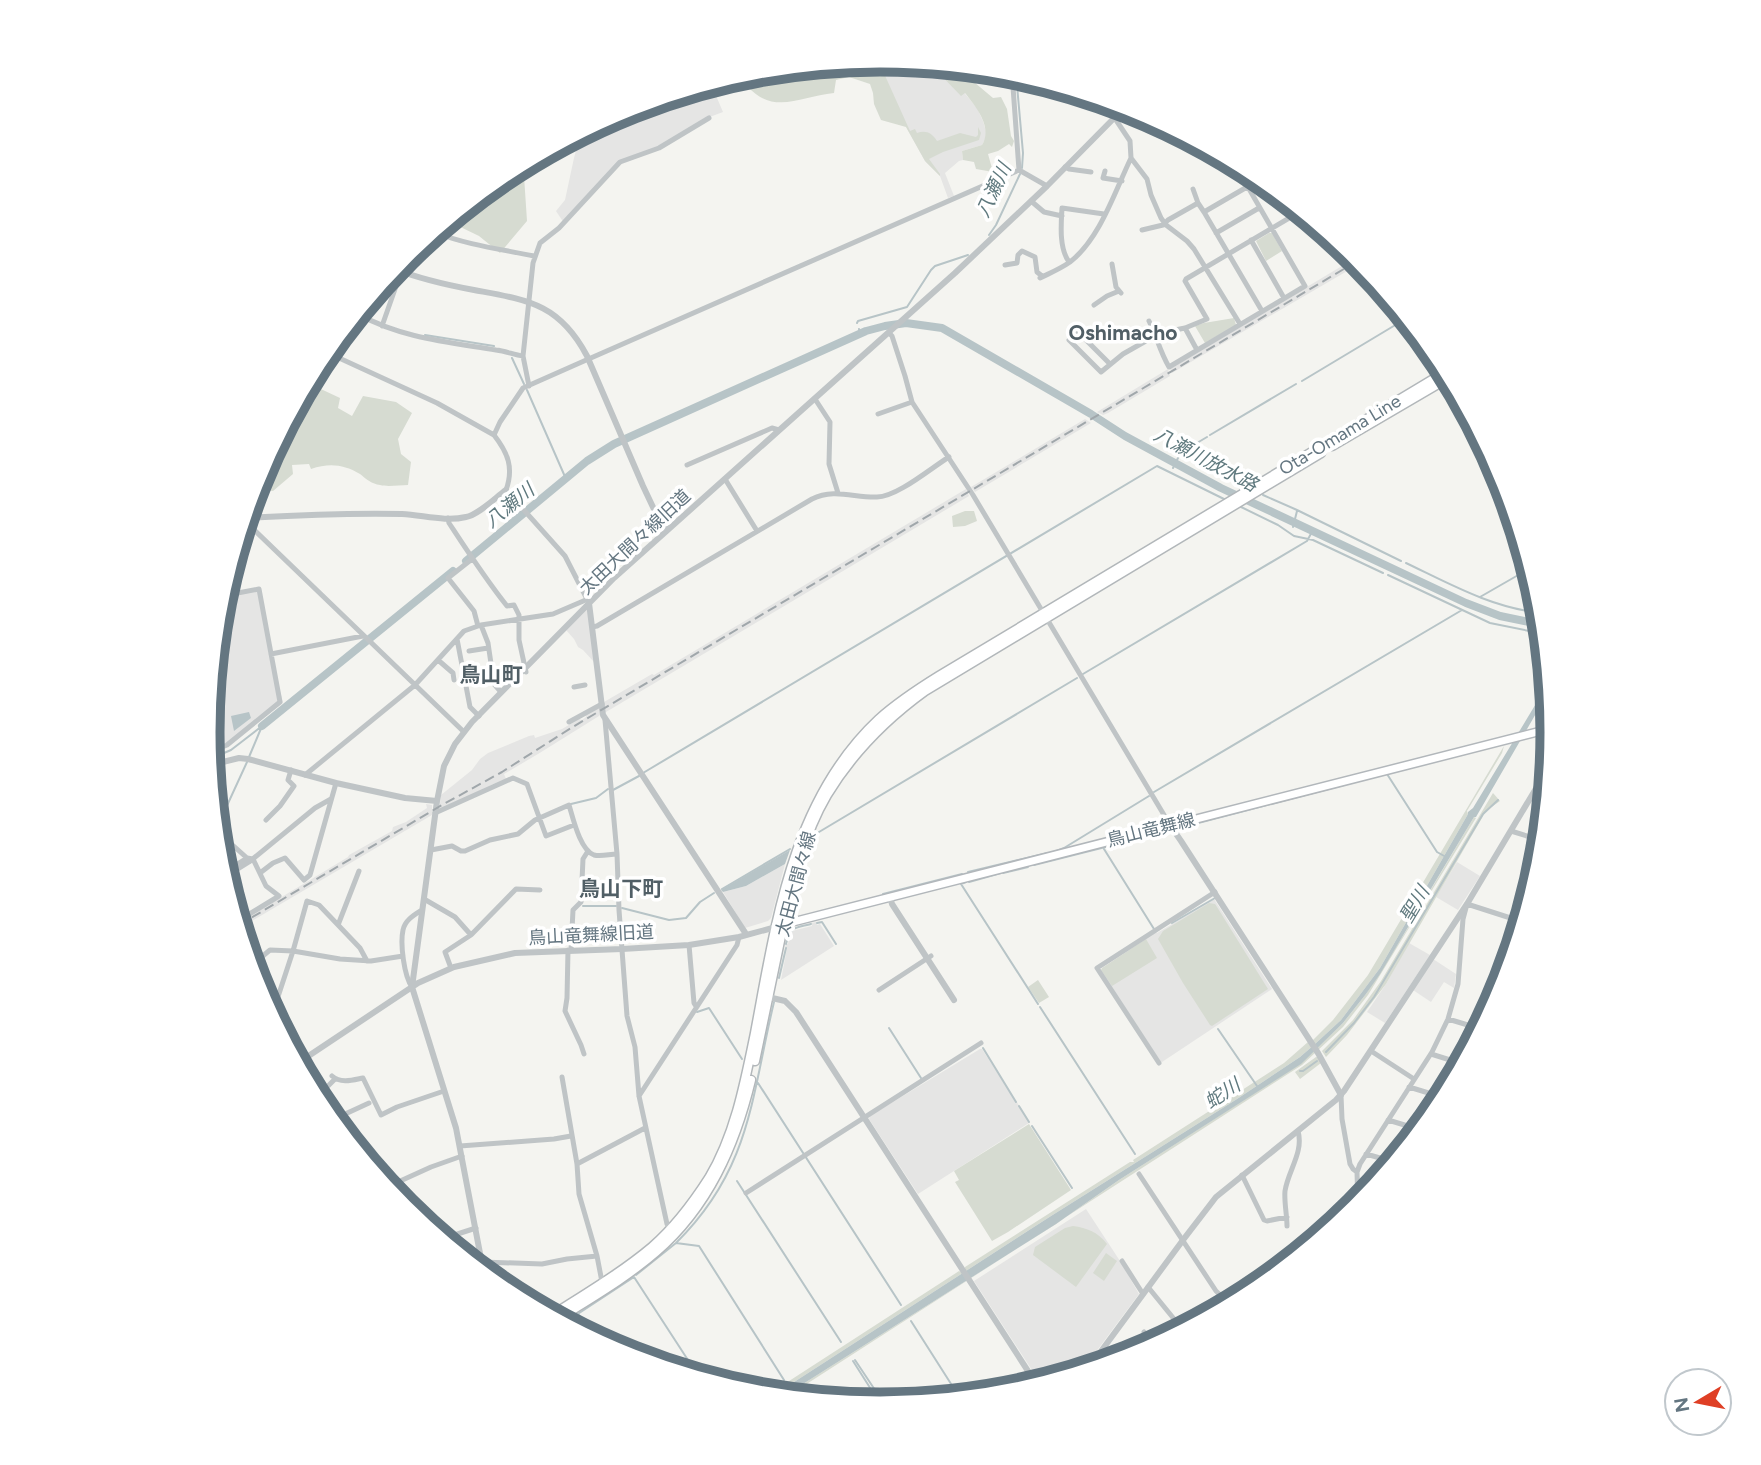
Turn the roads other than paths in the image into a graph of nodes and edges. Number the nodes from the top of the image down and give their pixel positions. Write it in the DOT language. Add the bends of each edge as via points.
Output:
graph roads {
  1 [pos="1014,85"];
  2 [pos="1114,117"];
  3 [pos="709,118"];
  4 [pos="1131,158"];
  5 [pos="1065,167"];
  6 [pos="1021,171"];
  7 [pos="1105,171"];
  8 [pos="1091,172"];
  9 [pos="1243,180"];
  10 [pos="1122,181"];
  11 [pos="1047,186"];
  12 [pos="1247,187"];
  13 [pos="1193,189"];
  14 [pos="1031,201"];
  15 [pos="1198,203"];
  16 [pos="1259,208"];
  17 [pos="1204,212"];
  18 [pos="1288,212"];
  19 [pos="1104,214"];
  20 [pos="1062,216"];
  21 [pos="1290,217"];
  22 [pos="1165,223"];
  23 [pos="1271,228"];
  24 [pos="1142,230"];
  25 [pos="1216,233"];
  26 [pos="445,236"];
  27 [pos="1251,240"];
  28 [pos="1228,254"];
  29 [pos="534,256"];
  30 [pos="1069,262"];
  31 [pos="1112,264"];
  32 [pos="1005,265"];
  33 [pos="1206,266"];
  34 [pos="406,273"];
  35 [pos="393,287"];
  36 [pos="1284,298"];
  37 [pos="528,301"];
  38 [pos="1094,305"];
  39 [pos="1262,311"];
  40 [pos="366,318"];
  41 [pos="1150,321"];
  42 [pos="1240,324"];
  43 [pos="382,326"];
  44 [pos="1185,328"];
  45 [pos="891,331"];
  46 [pos="1156,335"];
  47 [pos="1197,350"];
  48 [pos="523,356"];
  49 [pos="337,357"];
  50 [pos="588,359"];
  51 [pos="1110,364"];
  52 [pos="1437,377"];
  53 [pos="1441,382"];
  54 [pos="529,386"];
  55 [pos="815,399"];
  56 [pos="912,402"];
  57 [pos="878,414"];
  58 [pos="779,430"];
  59 [pos="494,436"];
  60 [pos="948,457"];
  61 [pos="687,465"];
  62 [pos="725,479"];
  63 [pos="506,490"];
  64 [pos="838,493"];
  65 [pos="1249,493"];
  66 [pos="1236,501"];
  67 [pos="448,518"];
  68 [pos="255,519"];
  69 [pos="253,527"];
  70 [pos="667,530"];
  71 [pos="757,531"];
  72 [pos="471,557"];
  73 [pos="234,594"];
  74 [pos="588,601"];
  75 [pos="1044,616"];
  76 [pos="519,620"];
  77 [pos="479,626"];
  78 [pos="592,627"];
  79 [pos="367,639"];
  80 [pos="457,639"];
  81 [pos="488,648"];
  82 [pos="469,651"];
  83 [pos="271,654"];
  84 [pos="438,660"];
  85 [pos="526,670"];
  86 [pos="454,680"];
  87 [pos="415,685"];
  88 [pos="585,685"];
  89 [pos="574,687"];
  90 [pos="501,692"];
  91 [pos="602,704"];
  92 [pos="479,716"];
  93 [pos="605,720"];
  94 [pos="569,722"];
  95 [pos="1541,731"];
  96 [pos="464,732"];
  97 [pos="220,748"];
  98 [pos="221,763"];
  99 [pos="291,770"];
  100 [pos="305,775"];
  101 [pos="336,783"];
  102 [pos="1539,783"];
  103 [pos="331,799"];
  104 [pos="437,801"];
  105 [pos="435,813"];
  106 [pos="538,819"];
  107 [pos="266,820"];
  108 [pos="574,825"];
  109 [pos="1170,825"];
  110 [pos="1511,831"];
  111 [pos="1533,838"];
  112 [pos="228,841"];
  113 [pos="431,850"];
  114 [pos="588,851"];
  115 [pos="617,854"];
  116 [pos="250,858"];
  117 [pos="234,869"];
  118 [pos="359,871"];
  119 [pos="260,873"];
  120 [pos="540,890"];
  121 [pos="1214,892"];
  122 [pos="892,896"];
  123 [pos="424,898"];
  124 [pos="1467,904"];
  125 [pos="422,910"];
  126 [pos="246,916"];
  127 [pos="1514,919"];
  128 [pos="338,925"];
  129 [pos="780,926"];
  130 [pos="471,935"];
  131 [pos="742,936"];
  132 [pos="689,945"];
  133 [pos="622,949"];
  134 [pos="570,950"];
  135 [pos="293,951"];
  136 [pos="402,957"];
  137 [pos="929,957"];
  138 [pos="260,958"];
  139 [pos="367,961"];
  140 [pos="451,968"];
  141 [pos="412,987"];
  142 [pos="879,990"];
  143 [pos="768,997"];
  144 [pos="277,1001"];
  145 [pos="696,1006"];
  146 [pos="1448,1019"];
  147 [pos="1472,1026"];
  148 [pos="981,1043"];
  149 [pos="1371,1051"];
  150 [pos="584,1054"];
  151 [pos="1431,1054"];
  152 [pos="305,1058"];
  153 [pos="1454,1061"];
  154 [pos="1159,1063"];
  155 [pos="562,1077"];
  156 [pos="1414,1079"];
  157 [pos="1409,1087"];
  158 [pos="324,1089"];
  159 [pos="443,1091"];
  160 [pos="1433,1094"];
  161 [pos="1341,1095"];
  162 [pos="639,1096"];
  163 [pos="369,1102"];
  164 [pos="342,1116"];
  165 [pos="864,1118"];
  166 [pos="1388,1120"];
  167 [pos="1411,1127"];
  168 [pos="645,1128"];
  169 [pos="1298,1131"];
  170 [pos="571,1136"];
  171 [pos="460,1146"];
  172 [pos="1366,1154"];
  173 [pos="462,1156"];
  174 [pos="1384,1159"];
  175 [pos="576,1164"];
  176 [pos="1357,1172"];
  177 [pos="1139,1174"];
  178 [pos="1242,1175"];
  179 [pos="397,1182"];
  180 [pos="1357,1189"];
  181 [pos="746,1193"];
  182 [pos="1287,1217"];
  183 [pos="1287,1226"];
  184 [pos="476,1228"];
  185 [pos="671,1229"];
  186 [pos="453,1236"];
  187 [pos="1182,1240"];
  188 [pos="597,1256"];
  189 [pos="482,1260"];
  190 [pos="1122,1261"];
  191 [pos="485,1262"];
  192 [pos="602,1282"];
  193 [pos="1148,1287"];
  194 [pos="1143,1294"];
  195 [pos="1223,1298"];
  196 [pos="560,1310"];
  197 [pos="567,1314"];
  198 [pos="1176,1322"];
  199 [pos="1172,1326"];
  200 [pos="1144,1332"];
  201 [pos="1148,1336"];
  202 [pos="1097,1356"];
  203 [pos="1031,1376"];
  1 -- 6 [label="street"];
  2 -- 4 [label="street" via="1130,141"];
  2 -- 5 [label="street, 太田大間々線旧道"];
  3 -- 29 [label="street" via="659,148 620,162 540,243"];
  4 -- 10 [label="street"];
  4 -- 22 [label="street" via="1147,179"];
  5 -- 8 [label="street"];
  5 -- 11 [label="street, 太田大間々線旧道"];
  6 -- 11 [label="street"];
  6 -- 50 [label="street"];
  7 -- 10 [label="street" via="1103,178"];
  9 -- 12 [label="street"];
  10 -- 19 [label="street"];
  11 -- 14 [label="street, 太田大間々線旧道"];
  12 -- 16 [label="street"];
  12 -- 17 [label="street"];
  13 -- 15 [label="street"];
  14 -- 20 [label="street" via="1044,212"];
  14 -- 45 [label="street, 太田大間々線旧道"];
  15 -- 17 [label="street"];
  15 -- 22 [label="street"];
  16 -- 23 [label="street"];
  16 -- 25 [label="street"];
  17 -- 25 [label="street"];
  18 -- 21 [label="street"];
  19 -- 20 [label="street" via="1062,208"];
  19 -- 30 [label="street" via="1080,253"];
  20 -- 30 [label="street"];
  21 -- 23 [label="street"];
  22 -- 24 [label="street"];
  22 -- 33 [label="street" via="1190,244"];
  23 -- 27 [label="street"];
  23 -- 36 [label="street" via="1305,286"];
  25 -- 28 [label="street"];
  26 -- 29 [label="street"];
  27 -- 28 [label="street"];
  27 -- 36 [label="street"];
  28 -- 33 [label="street"];
  28 -- 39 [label="street"];
  29 -- 37 [label="street"];
  30 -- 32 [label="street" via="1041,277 1035,257 1023,251 1017,263"];
  31 -- 38 [label="street" via="1120,292"];
  33 -- 42 [label="street"];
  33 -- 44 [label="street" via="1185,281 1206,319"];
  34 -- 37 [label="street"];
  35 -- 43 [label="street"];
  36 -- 39 [label="street"];
  37 -- 48 [label="street"];
  37 -- 50 [label="street" via="563,322"];
  39 -- 42 [label="street"];
  40 -- 43 [label="street"];
  41 -- 46 [label="street"];
  42 -- 47 [label="street"];
  43 -- 48 [label="street" via="429,340"];
  44 -- 46 [label="street"];
  44 -- 47 [label="street"];
  45 -- 55 [label="street, 太田大間々線旧道"];
  45 -- 56 [label="street"];
  46 -- 47 [label="street" via="1169,367"];
  46 -- 51 [label="street"];
  48 -- 54 [label="street"];
  49 -- 59 [label="street" via="437,403"];
  50 -- 54 [label="street"];
  50 -- 70 [label="street"];
  51 -- 51 [label="street" via="1078,332 1069,340 1101,372"];
  52 -- 65 [label="main road, Ota-Omama Line"];
  53 -- 65 [label="main road, Ota-Omama Line"];
  54 -- 59 [label="street" via="513,402"];
  55 -- 58 [label="street, 太田大間々線旧道"];
  55 -- 64 [label="street" via="831,422 829,464"];
  56 -- 57 [label="street"];
  56 -- 60 [label="street"];
  58 -- 61 [label="street" via="772,428"];
  58 -- 62 [label="street, 太田大間々線旧道"];
  59 -- 63 [label="street" via="510,469"];
  60 -- 64 [label="street" via="889,495"];
  60 -- 75 [label="street"];
  62 -- 70 [label="street, 太田大間々線旧道"];
  62 -- 71 [label="street"];
  63 -- 67 [label="street" via="472,515"];
  63 -- 74 [label="street" via="565,556"];
  64 -- 71 [label="street" via="818,496"];
  65 -- 66 [label="main road, Ota-Omama Line"];
  66 -- 75 [label="main road, 太田大間々線"];
  67 -- 68 [label="street" via="342,514"];
  67 -- 72 [label="street"];
  69 -- 79 [label="street"];
  70 -- 74 [label="street, 太田大間々線旧道"];
  71 -- 78 [label="street"];
  72 -- 76 [label="street" via="507,607 514,605"];
  72 -- 77 [label="street" via="448,578 474,611"];
  73 -- 83 [label="street" via="259,589"];
  74 -- 76 [label="street"];
  74 -- 78 [label="street"];
  74 -- 85 [label="street, 太田大間々線旧道"];
  75 -- 109 [label="street"];
  75 -- 129 [label="main road, 太田大間々線" via="921,687 861,738 827,784 808,820 784,891"];
  76 -- 77 [label="street"];
  76 -- 85 [label="street"];
  77 -- 80 [label="street"];
  77 -- 81 [label="street"];
  78 -- 91 [label="street"];
  79 -- 83 [label="street"];
  79 -- 87 [label="street"];
  80 -- 84 [label="street"];
  80 -- 92 [label="street" via="470,707"];
  81 -- 82 [label="street"];
  81 -- 90 [label="street"];
  83 -- 97 [label="street" via="280,702"];
  84 -- 86 [label="street" via="453,673"];
  84 -- 87 [label="street"];
  85 -- 90 [label="street, 太田大間々線旧道"];
  87 -- 96 [label="street"];
  87 -- 100 [label="street"];
  88 -- 89 [label="street"];
  90 -- 92 [label="street, 太田大間々線旧道"];
  91 -- 93 [label="street"];
  91 -- 94 [label="street"];
  92 -- 96 [label="street, 太田大間々線旧道"];
  93 -- 115 [label="street"];
  93 -- 131 [label="street"];
  95 -- 109 [label="main road, 鳥山竜舞線"];
  96 -- 104 [label="street, 太田大間々線旧道" via="444,766"];
  98 -- 99 [label="street" via="239,758"];
  99 -- 100 [label="street"];
  99 -- 107 [label="street" via="288,780 294,786"];
  100 -- 101 [label="street"];
  101 -- 103 [label="street"];
  101 -- 104 [label="street"];
  102 -- 110 [label="street"];
  103 -- 116 [label="street"];
  103 -- 119 [label="street" via="310,875 304,880 285,858"];
  104 -- 105 [label="street, 太田大間々線旧道"];
  105 -- 106 [label="street" via="513,778 527,784"];
  105 -- 113 [label="street, 太田大間々線旧道"];
  106 -- 108 [label="street" via="547,837"];
  106 -- 108 [label="street" via="569,805"];
  106 -- 113 [label="street" via="518,834 465,851 452,846"];
  108 -- 114 [label="street"];
  109 -- 121 [label="street"];
  109 -- 122 [label="main road, 鳥山竜舞線"];
  110 -- 111 [label="street"];
  110 -- 124 [label="street"];
  112 -- 116 [label="street"];
  113 -- 123 [label="street, 太田大間々線旧道"];
  114 -- 115 [label="street"];
  114 -- 134 [label="street" via="583,859 581,902 573,909"];
  115 -- 133 [label="street"];
  116 -- 117 [label="street"];
  116 -- 119 [label="street"];
  118 -- 128 [label="street"];
  119 -- 126 [label="street" via="266,887 279,897"];
  120 -- 130 [label="street" via="516,889"];
  121 -- 154 [label="street" via="1097,968"];
  121 -- 161 [label="street"];
  122 -- 129 [label="main road, 鳥山竜舞線"];
  122 -- 137 [label="street" via="892,903"];
  123 -- 125 [label="street, 太田大間々線旧道"];
  123 -- 130 [label="street"];
  124 -- 127 [label="street"];
  124 -- 146 [label="street" via="1458,984"];
  124 -- 149 [label="street"];
  125 -- 136 [label="street" via="410,916 403,929"];
  125 -- 141 [label="street, 太田大間々線旧道"];
  128 -- 135 [label="street" via="318,905 307,901"];
  128 -- 139 [label="street"];
  129 -- 131 [label="street, 鳥山竜舞線旧道"];
  129 -- 143 [label="main road, 太田大間々線"];
  129 -- 185 [label="main road, 太田大間々線" via="732,1126 710,1176"];
  130 -- 140 [label="street" via="445,952"];
  131 -- 132 [label="street, 鳥山竜舞線旧道"];
  131 -- 145 [label="street"];
  132 -- 133 [label="street, 鳥山竜舞線旧道"];
  132 -- 145 [label="street"];
  133 -- 134 [label="street, 鳥山竜舞線旧道"];
  133 -- 162 [label="street"];
  134 -- 140 [label="street, 鳥山竜舞線旧道" via="515,953"];
  134 -- 150 [label="street" via="565,1011"];
  135 -- 138 [label="street" via="270,950"];
  135 -- 139 [label="street"];
  135 -- 144 [label="street"];
  136 -- 139 [label="street"];
  136 -- 141 [label="street"];
  137 -- 137 [label="street" via="943,975 954,1000"];
  137 -- 142 [label="street"];
  140 -- 141 [label="street, 鳥山竜舞線旧道"];
  141 -- 152 [label="street"];
  141 -- 159 [label="street"];
  143 -- 165 [label="street" via="787,1002 796,1012"];
  143 -- 197 [label="main road, 太田大間々線" via="745,1107 718,1176 698,1207 657,1251"];
  145 -- 162 [label="street"];
  146 -- 147 [label="street"];
  146 -- 151 [label="street"];
  148 -- 165 [label="street"];
  149 -- 156 [label="street"];
  149 -- 161 [label="street"];
  151 -- 153 [label="street"];
  151 -- 156 [label="street"];
  155 -- 170 [label="street"];
  156 -- 157 [label="street"];
  157 -- 160 [label="street"];
  157 -- 166 [label="street"];
  158 -- 159 [label="street" via="333,1078 363,1078 381,1115"];
  159 -- 171 [label="street"];
  161 -- 169 [label="street"];
  161 -- 176 [label="street" via="1350,1164"];
  162 -- 168 [label="street"];
  163 -- 164 [label="street"];
  165 -- 181 [label="street"];
  165 -- 203 [label="street"];
  166 -- 167 [label="street"];
  166 -- 172 [label="street"];
  168 -- 175 [label="street"];
  168 -- 185 [label="street"];
  169 -- 178 [label="street"];
  169 -- 182 [label="street" via="1298,1149 1285,1192"];
  170 -- 171 [label="street"];
  170 -- 175 [label="street"];
  171 -- 173 [label="street"];
  172 -- 174 [label="street"];
  172 -- 176 [label="street"];
  173 -- 179 [label="street"];
  173 -- 184 [label="street"];
  175 -- 188 [label="street" via="579,1194"];
  176 -- 180 [label="street"];
  177 -- 187 [label="street"];
  178 -- 182 [label="street" via="1266,1222"];
  178 -- 187 [label="street" via="1217,1196"];
  182 -- 183 [label="street"];
  184 -- 186 [label="street"];
  184 -- 189 [label="street"];
  185 -- 192 [label="main road, 太田大間々線"];
  187 -- 193 [label="street"];
  187 -- 195 [label="street"];
  188 -- 191 [label="street" via="542,1264"];
  188 -- 192 [label="street"];
  190 -- 194 [label="street"];
  192 -- 196 [label="main road, 太田大間々線"];
  193 -- 194 [label="street"];
  193 -- 198 [label="street"];
  194 -- 202 [label="street"];
  198 -- 199 [label="street"];
  200 -- 201 [label="street"];
}
